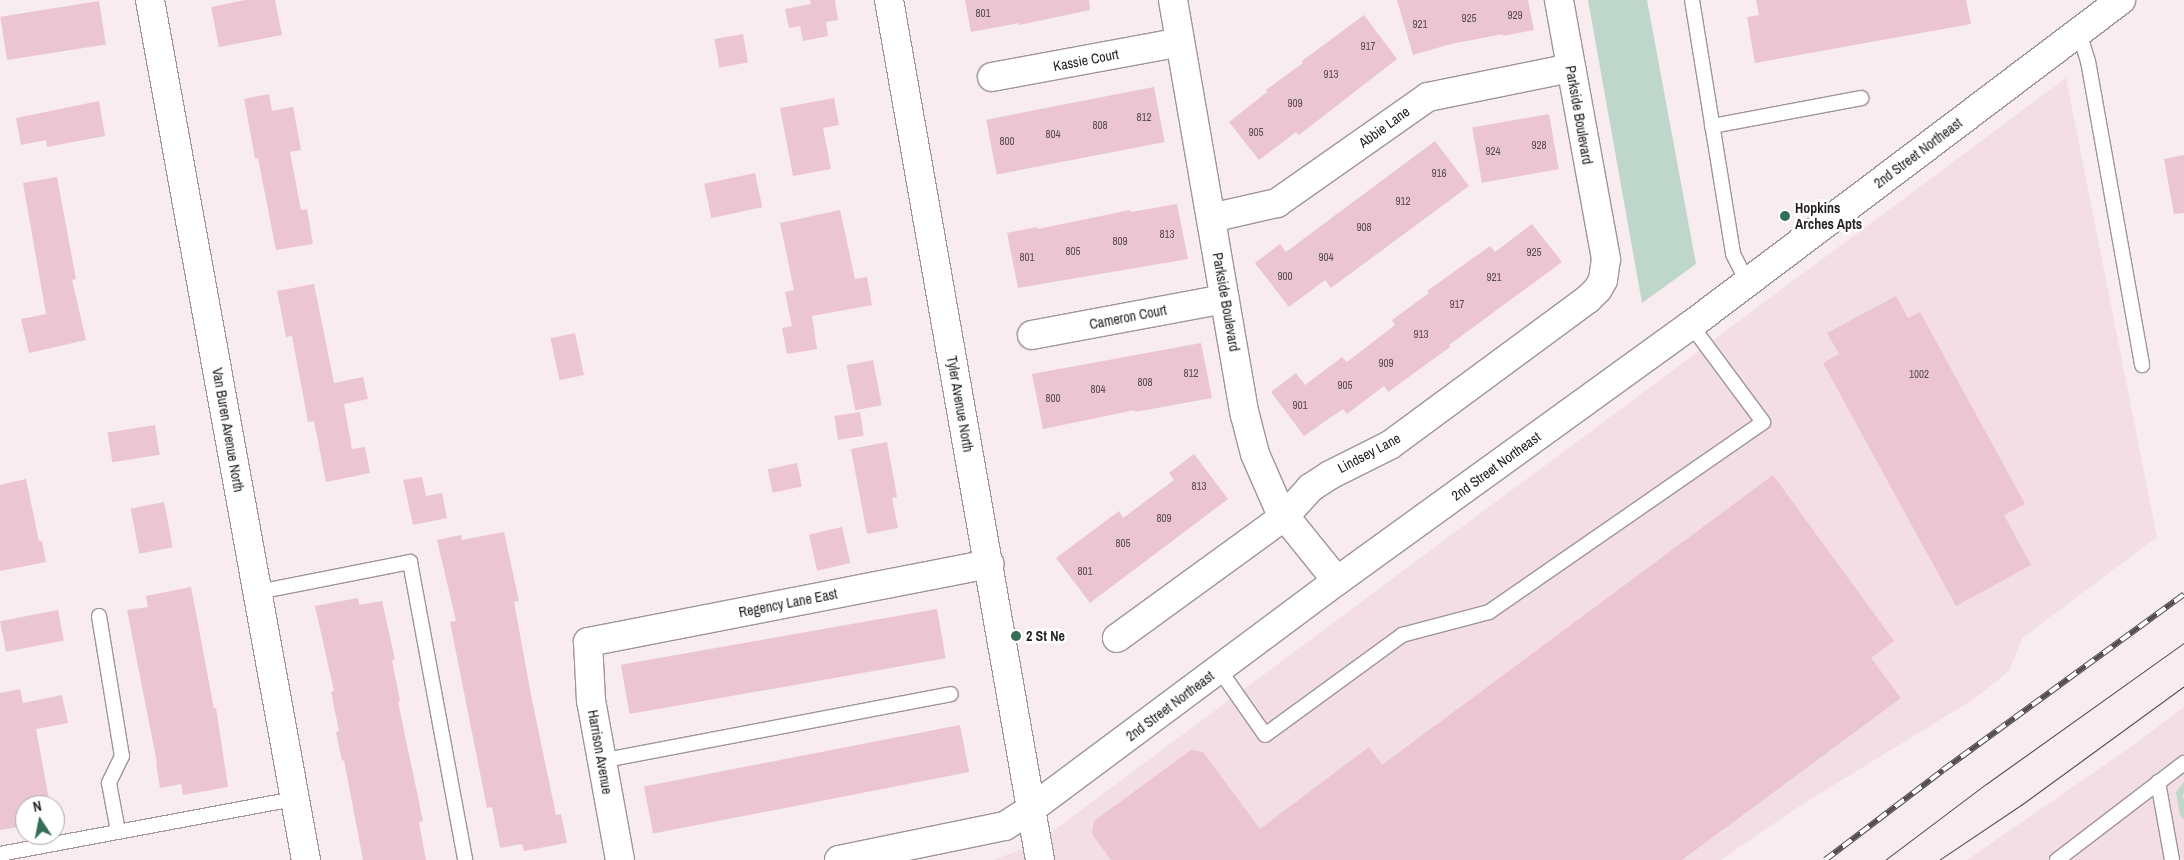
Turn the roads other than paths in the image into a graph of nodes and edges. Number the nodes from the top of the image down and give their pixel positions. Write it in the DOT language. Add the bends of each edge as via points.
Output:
graph roads {
  1 [pos="150,0"];
  2 [pos="889,0"];
  3 [pos="1172,0"];
  4 [pos="1559,0"];
  5 [pos="1692,0"];
  6 [pos="2121,0"];
  7 [pos="2079,32"];
  8 [pos="1180,42"];
  9 [pos="1571,68"];
  10 [pos="992,77"];
  11 [pos="1861,98"];
  12 [pos="1712,126"];
  13 [pos="1211,218"];
  14 [pos="1606,258"];
  15 [pos="1748,283"];
  16 [pos="1225,299"];
  17 [pos="1691,325"];
  18 [pos="1032,335"];
  19 [pos="2142,365"];
  20 [pos="1285,516"];
  21 [pos="988,564"];
  22 [pos="1337,581"];
  23 [pos="258,592"];
  24 [pos="99,616"];
  25 [pos="1117,638"];
  26 [pos="588,642"];
  27 [pos="1219,670"];
  28 [pos="951,694"];
  29 [pos="600,761"];
  30 [pos="2184,763"];
  31 [pos="2158,782"];
  32 [pos="295,799"];
  33 [pos="1031,809"];
  34 [pos="118,831"];
  35 [pos="0,854"];
  36 [pos="306,860"];
  37 [pos="464,860"];
  38 [pos="620,860"];
  39 [pos="839,860"];
  40 [pos="1040,860"];
  41 [pos="2057,860"];
  42 [pos="2172,860"];
  1 -- 23 [label="street, Van Buren Avenue North"];
  2 -- 21 [label="street, Tyler Avenue North"];
  3 -- 8 [label="street, Parkside Boulevard"];
  4 -- 9 [label="street, Parkside Boulevard"];
  5 -- 12 [label="lane"];
  6 -- 7 [label="street, 2nd Street Northeast"];
  7 -- 15 [label="street, 2nd Street Northeast"];
  7 -- 19 [label="lane" via="2088,61"];
  8 -- 10 [label="street, Kassie Court"];
  8 -- 13 [label="street, Parkside Boulevard"];
  9 -- 13 [label="street, Abbie Lane" via="1428,97 1277,204"];
  9 -- 14 [label="street, Parkside Boulevard"];
  11 -- 12 [label="lane"];
  12 -- 15 [label="lane" via="1733,254"];
  13 -- 16 [label="street, Parkside Boulevard"];
  14 -- 20 [label="street, Lindsey Lane" via="1603,280 1588,299 1390,445 1330,474 1310,488"];
  15 -- 17 [label="street, 2nd Street Northeast"];
  16 -- 18 [label="street, Cameron Court"];
  16 -- 20 [label="street, Parkside Boulevard" via="1245,416 1255,454 1264,479"];
  17 -- 22 [label="street, 2nd Street Northeast"];
  17 -- 27 [label="lane" via="1763,422 1489,612 1402,635 1265,735"];
  20 -- 22 [label="street, Parkside Boulevard"];
  20 -- 25 [label="street, Lindsey Lane"];
  21 -- 26 [label="street, Regency Lane East"];
  21 -- 33 [label="street, Tyler Avenue North"];
  22 -- 27 [label="street, 2nd Street Northeast"];
  23 -- 32 [label="street, Van Buren Avenue North"];
  23 -- 37 [label="lane" via="410,562"];
  24 -- 34 [label="lane" via="122,756 109,783"];
  26 -- 29 [label="street, Harrison Avenue" via="591,701"];
  27 -- 33 [label="street, 2nd Street Northeast"];
  28 -- 29 [label="lane"];
  29 -- 38 [label="street, Harrison Avenue"];
  30 -- 31 [label="lane"];
  31 -- 41 [label="lane"];
  31 -- 42 [label="lane"];
  32 -- 34 [label="lane"];
  32 -- 36 [label="street, Van Buren Avenue North"];
  33 -- 39 [label="street, 2nd Street Northeast" via="1005,826"];
  33 -- 40 [label="street, Tyler Avenue North"];
  34 -- 35 [label="lane"];
}
